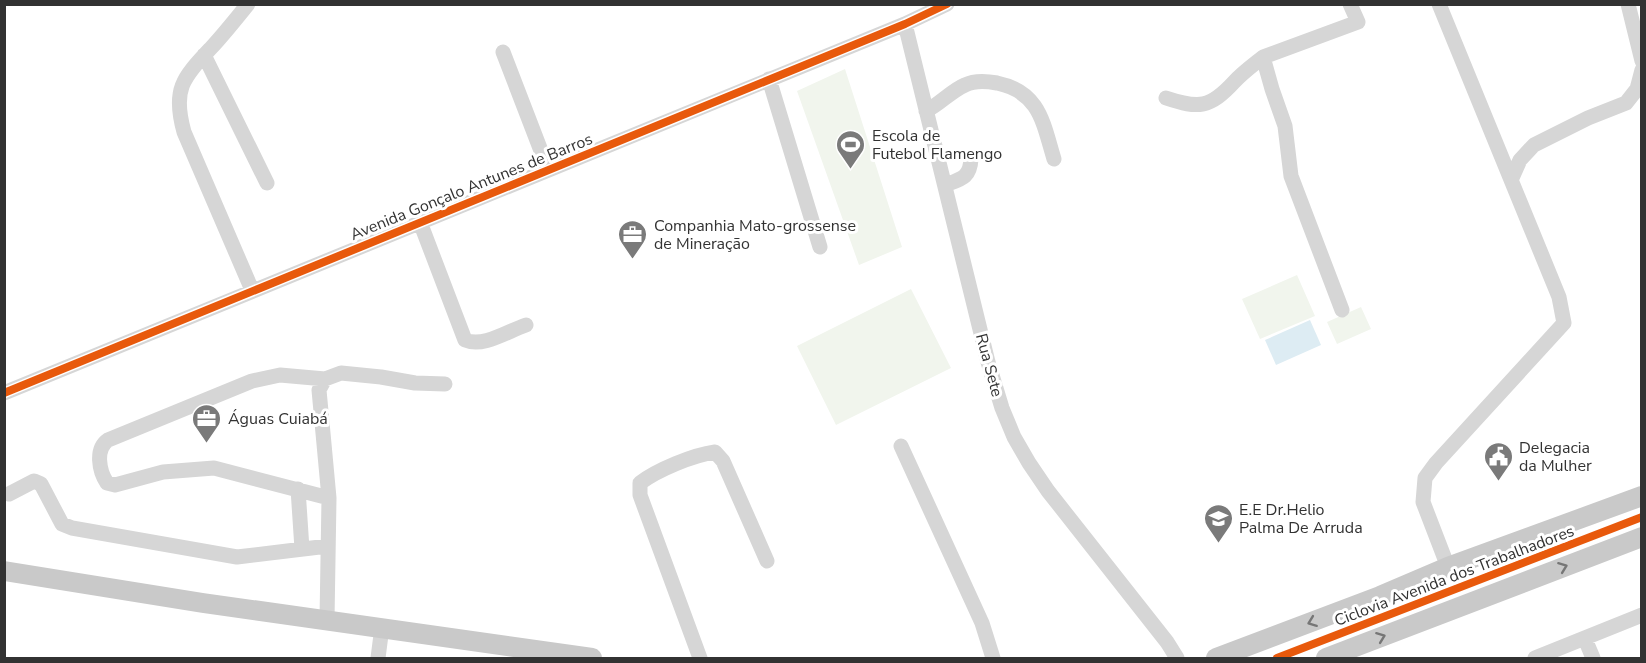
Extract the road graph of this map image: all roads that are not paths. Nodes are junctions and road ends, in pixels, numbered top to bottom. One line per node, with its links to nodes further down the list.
1 (234, 4): 8 (street)
2 (248, 4): 8 (street)
3 (947, 4): 7 (street, Avenida Gonçalo Antunes de Barros)
4 (1350, 4): 10 (street)
5 (1439, 4): 19 (street)
6 (1628, 4): 11 (street)
7 (905, 24): 13 (street, Avenida Gonçalo Antunes de Barros); 15 (street, Rua Sete)
8 (207, 52): 20 (street); 24 (street)
9 (503, 52): 18 (street)
10 (1263, 57): 14 (street); 25 (street)
11 (1641, 61)
12 (1641, 70): 19 (street)
13 (769, 79): 18 (street, Avenida Gonçalo Antunes de Barros); 23 (street)
14 (1166, 98)
15 (926, 111): 17 (street); 21 (street, Rua Sete)
16 (971, 159): 21 (street)
17 (1054, 159)
18 (548, 169): 22 (street, Avenida Gonçalo Antunes de Barros)
19 (1512, 178): 39 (street)
20 (267, 183)
21 (945, 185): 49 (street, Rua Sete)
22 (420, 222): 24 (street, Avenida Gonçalo Antunes de Barros); 26 (street)
23 (820, 247)
24 (252, 290): 29 (street, Avenida Gonçalo Antunes de Barros)
25 (1342, 310)
26 (526, 324)
27 (325, 379): 28 (street); 31 (street); 34 (street)
28 (445, 384)
29 (4, 393)
30 (901, 446): 48 (street)
31 (298, 489): 34 (street); 37 (street)
32 (9, 494): 37 (street)
33 (1641, 496): 39 (main road)
34 (329, 498): 36 (street)
35 (1641, 537): 51 (main road, one-way to 35)
36 (328, 546): 37 (street); 42 (street)
37 (302, 549)
38 (767, 561): 47 (street)
39 (1448, 567): 50 (main road, one-way to 50)
40 (4, 571): 42 (main road)
41 (1641, 615): 44 (street)
42 (327, 620): 43 (main road)
43 (382, 627): 45 (street); 46 (main road)
44 (1585, 639): 52 (street); 53 (street)
45 (378, 658)
46 (592, 658)
47 (700, 658)
48 (993, 658)
49 (1178, 658)
50 (1216, 658)
51 (1326, 658)
52 (1535, 658)
53 (1593, 658)

